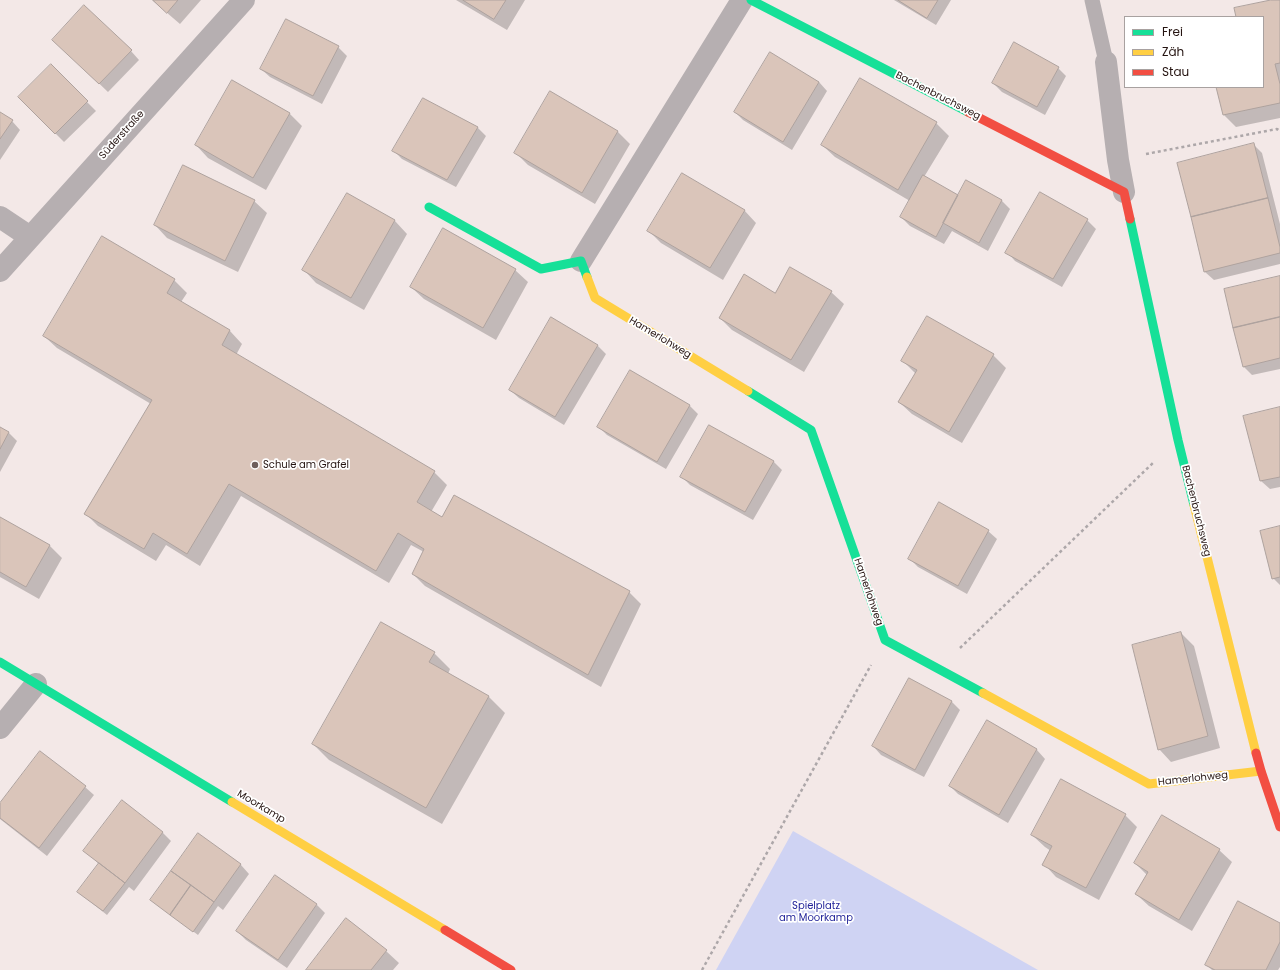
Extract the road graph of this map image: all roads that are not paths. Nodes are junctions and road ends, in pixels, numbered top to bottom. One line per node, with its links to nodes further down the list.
1 (244, 0): 9 (street, Süderstraße)
2 (742, 0): 10 (street)
3 (751, 0): 6 (street, Bachenbruchsweg)
4 (1092, 0): 5 (lane)
5 (1106, 62): 6 (street, Bachenbruchsweg)
6 (1124, 192): 15 (street, Bachenbruchsweg)
7 (429, 207): 10 (street)
8 (0, 216): 9 (street)
9 (30, 237): 11 (street, Süderstraße)
10 (581, 261): 15 (street, Hamerlohweg)
11 (0, 271)
12 (0, 662): 13 (street, Moorkamp)
13 (36, 684): 14 (street); 17 (street, Moorkamp)
14 (0, 728)
15 (1261, 771): 16 (street, Bachenbruchsweg)
16 (1280, 827)
17 (511, 970)

